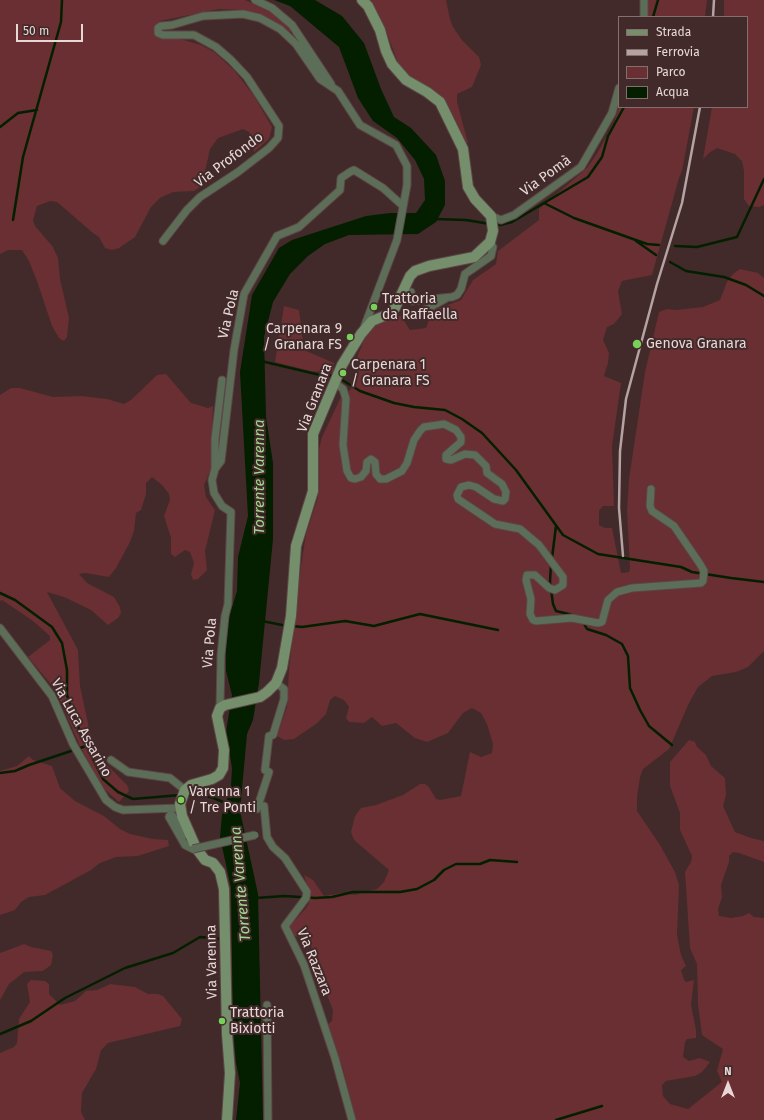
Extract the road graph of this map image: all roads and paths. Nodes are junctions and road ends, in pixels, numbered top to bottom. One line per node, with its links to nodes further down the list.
1 (255, 0): 5 (street, Via Profondo)
2 (362, 0): 9 (street)
3 (644, 0): 4 (street)
4 (644, 16)
5 (333, 88): 7 (street, Via Profondo); 10 (street, Via Profondo)
6 (618, 92): 9 (street, Via Pomà)
7 (381, 136): 8 (street, Via Granara)
8 (403, 206): 15 (street, Via Granara); 18 (street, Via Pola)
9 (492, 223): 11 (street)
10 (162, 241)
11 (490, 242): 13 (street); 15 (street)
12 (411, 292): 13 (street)
13 (447, 298): 14 (street)
14 (425, 310)
15 (361, 334): 17 (street, Via Granara)
16 (222, 380): 18 (street, Via Pola)
17 (335, 383): 19 (street); 21 (street, Via Granara)
18 (215, 469): 22 (street, Via Pola)
19 (651, 490)
20 (0, 628): 25 (street, Via Luca Assarino)
21 (276, 683): 22 (street, Via Granara); 26 (street, Via Razzara)
22 (223, 706): 24 (street)
23 (111, 760): 24 (street)
24 (185, 790): 25 (street)
25 (180, 806): 27 (street, Via Varenna)
26 (268, 832): 27 (street, bridge); 31 (street, Via Razzara)
27 (190, 835): 29 (street, Via Varenna)
28 (267, 1005): 30 (street)
29 (227, 1120)
30 (268, 1120)
31 (352, 1120)

